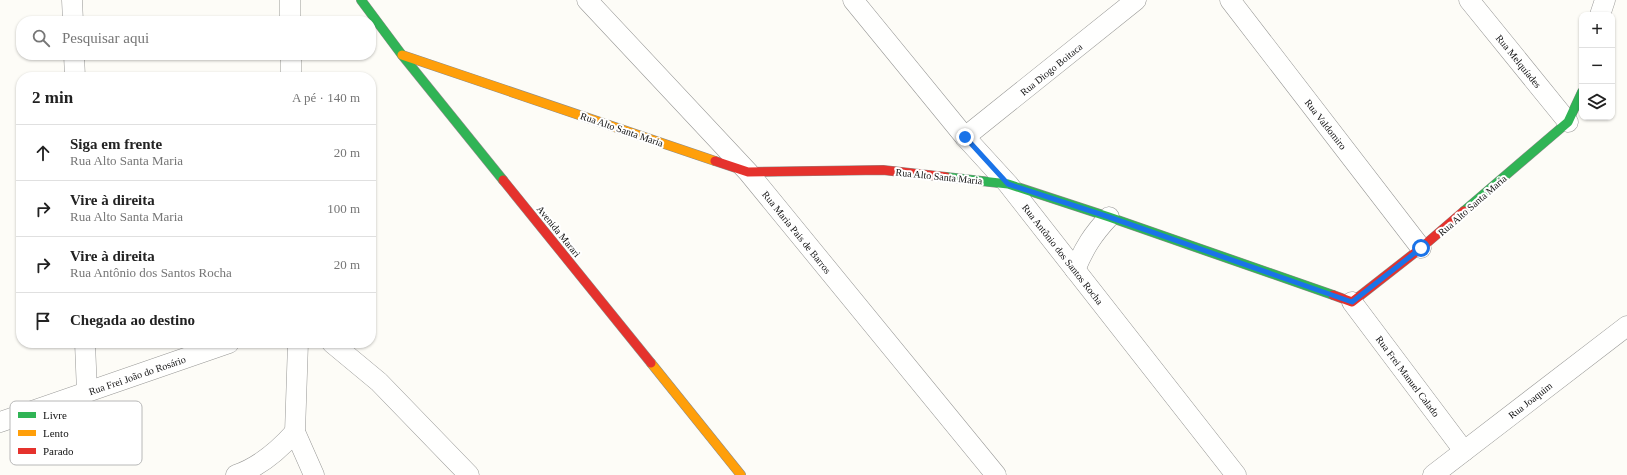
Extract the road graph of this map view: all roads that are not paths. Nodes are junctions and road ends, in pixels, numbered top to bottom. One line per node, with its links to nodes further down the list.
1 (72, 0): 11 (street)
2 (290, 0): 12 (street)
3 (361, 0): 13 (street, Avenida Marari)
4 (587, 0): 23 (street, Rua Maria Pais de Barros)
5 (853, 0): 22 (street, Rua Antônio dos Santos Rocha)
6 (1136, 0): 22 (street, Rua Diogo Boitaca)
7 (1230, 0): 26 (street, Rua Valdomiro)
8 (1469, 0): 21 (street, Rua Melquíades)
9 (1605, 0): 10 (street)
10 (1601, 12)
11 (73, 16)
12 (290, 16)
13 (373, 16)
14 (376, 20): 15 (street, Avenida Marari)
15 (402, 55): 23 (street, Rua Alto Santa Maria); 43 (street, Avenida Marari)
16 (74, 60): 18 (street)
17 (291, 60): 19 (street)
18 (75, 72)
19 (291, 72)
20 (1579, 98): 21 (street, Rua Alto Santa Maria)
21 (1568, 122): 26 (street, Rua Alto Santa Maria)
22 (965, 137): 24 (street, Rua Antônio dos Santos Rocha)
23 (748, 172): 24 (street, Rua Alto Santa Maria); 44 (street, Rua Maria Pais de Barros)
24 (1008, 184): 25 (street, Rua Alto Santa Maria); 27 (street, Rua Antônio dos Santos Rocha)
25 (1109, 217): 27 (street); 28 (street, Rua Alto Santa Maria)
26 (1421, 248): 28 (street, Rua Alto Santa Maria)
27 (1076, 270): 45 (street, Rua Antônio dos Santos Rocha)
28 (1352, 302): 39 (street, Rua Frei Manuel Calado)
29 (1627, 326): 39 (street, Rua Joaquim)
30 (85, 348): 34 (street)
31 (215, 348): 34 (street, Rua Frei João do Rosário)
32 (298, 348): 38 (street)
33 (338, 348): 42 (street)
34 (87, 392): 35 (street, Rua Frei João do Rosário)
35 (61, 401)
36 (10, 419): 37 (street, Rua Frei João do Rosário)
37 (0, 422)
38 (295, 432): 40 (street); 41 (street)
39 (1464, 451): 46 (street, Rua Joaquim)
40 (243, 474)
41 (314, 475)
42 (469, 475)
43 (741, 475)
44 (996, 475)
45 (1236, 475)
46 (1433, 475)

